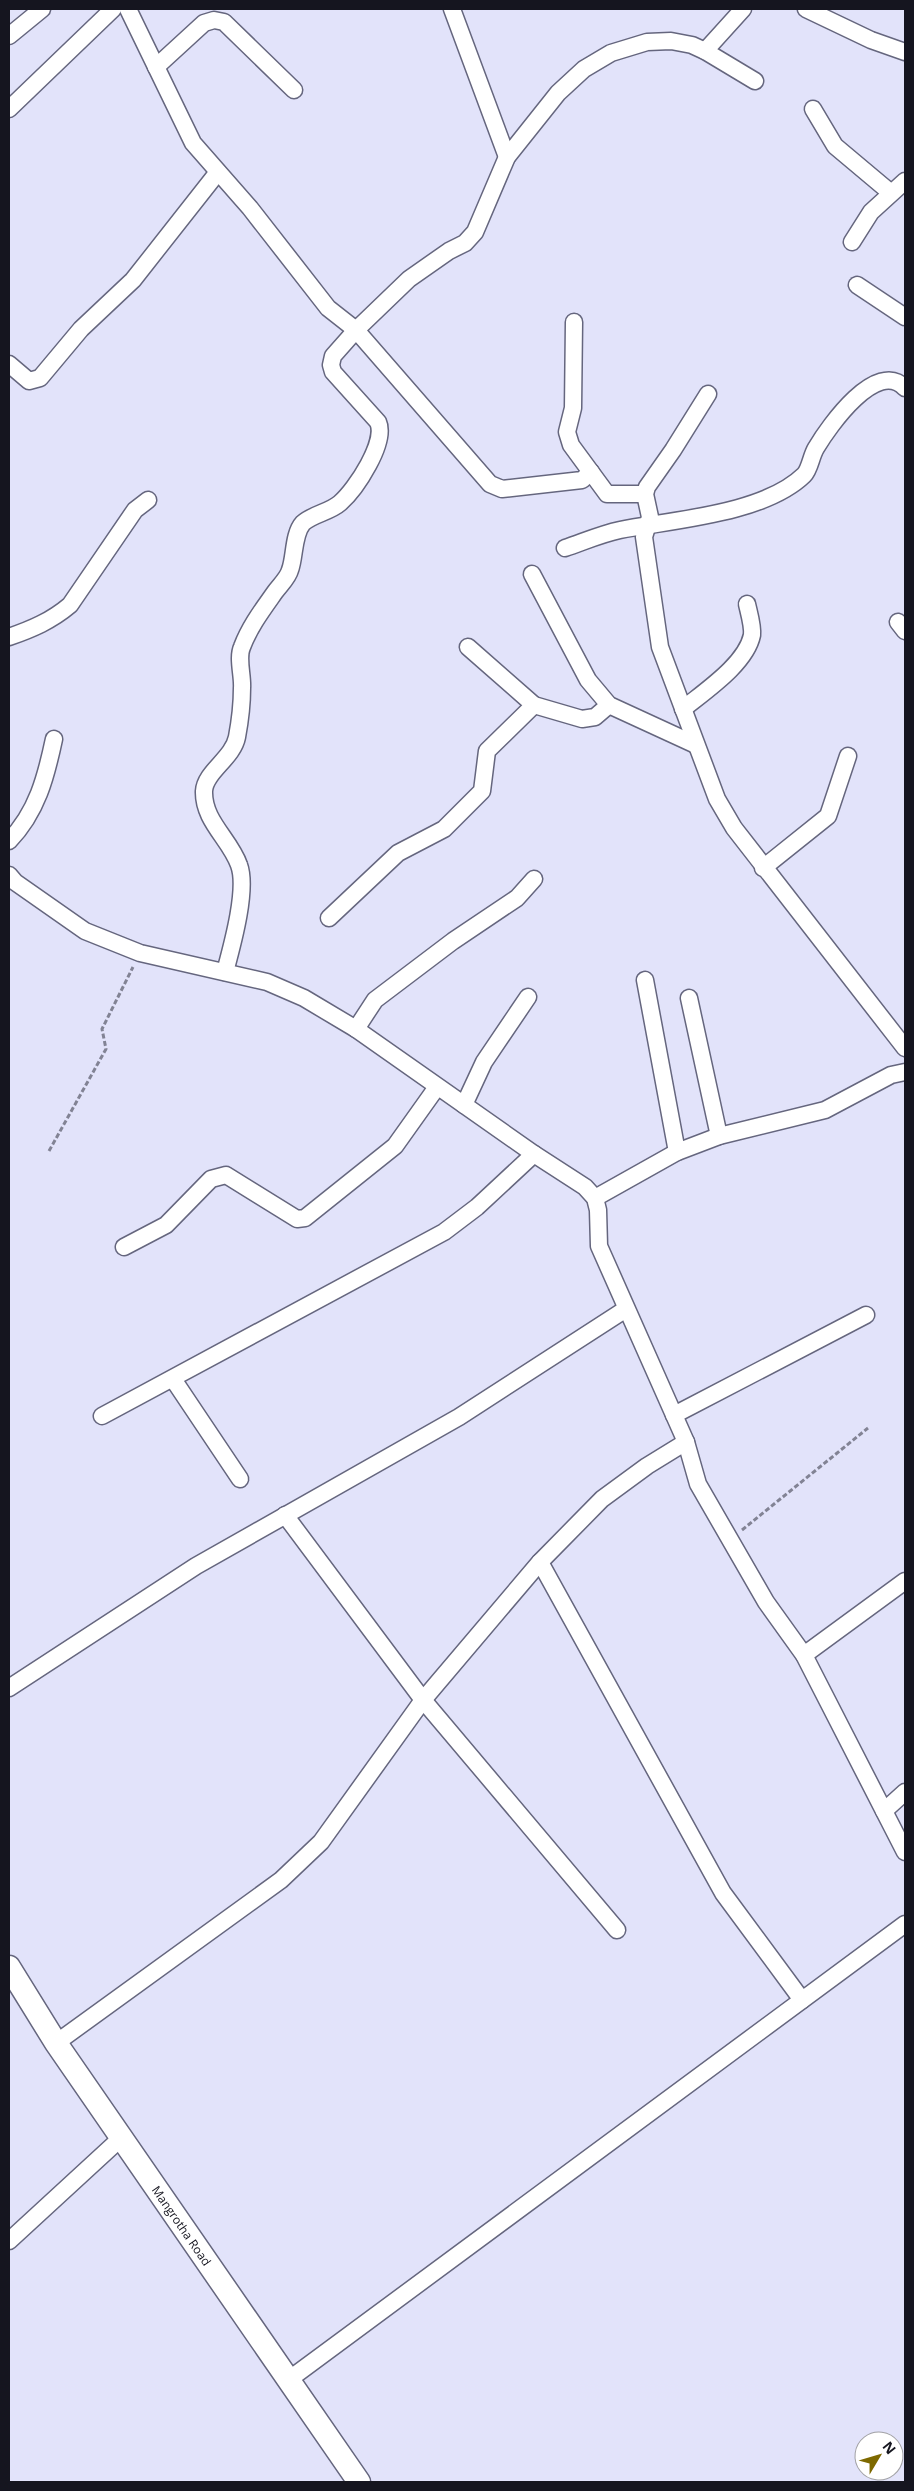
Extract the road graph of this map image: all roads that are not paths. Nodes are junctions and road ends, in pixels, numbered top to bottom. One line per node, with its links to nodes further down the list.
1 (42, 9): 7 (street)
2 (113, 9): 13 (street)
3 (128, 9): 10 (street)
4 (452, 9): 15 (street)
5 (743, 9): 8 (street)
6 (806, 9): 9 (street)
7 (9, 36)
8 (705, 50): 11 (street); 15 (street)
9 (905, 52)
10 (156, 67): 12 (street); 16 (street)
11 (755, 82)
12 (294, 90)
13 (9, 109)
14 (813, 109): 18 (street)
15 (507, 157): 23 (street)
16 (218, 172): 23 (street); 24 (street)
17 (905, 181): 18 (street)
18 (891, 193): 19 (street)
19 (852, 242)
20 (857, 285): 21 (street)
21 (905, 317)
22 (574, 322): 27 (street)
23 (356, 330): 27 (street); 47 (street)
24 (9, 364)
25 (905, 388): 30 (street)
26 (708, 394): 28 (street)
27 (591, 472): 28 (street)
28 (645, 494): 30 (street)
29 (148, 500): 34 (street)
30 (648, 526): 31 (street); 38 (street)
31 (565, 548)
32 (532, 574): 37 (street)
33 (747, 604): 38 (street)
34 (9, 637)
35 (468, 647): 36 (street)
36 (534, 705): 37 (street); 46 (street)
37 (608, 705): 40 (street)
38 (683, 709): 40 (street)
39 (54, 739): 42 (street)
40 (696, 745): 43 (street)
41 (848, 756): 43 (street)
42 (9, 840)
43 (763, 868): 52 (street)
44 (534, 879): 51 (street)
45 (11, 882): 47 (street)
46 (329, 918)
47 (224, 972): 51 (street)
48 (644, 980): 57 (street)
49 (528, 997): 55 (street)
50 (689, 998): 56 (street)
51 (356, 1029): 54 (street)
52 (905, 1047)
53 (905, 1072): 56 (street)
54 (437, 1087): 55 (street); 60 (street)
55 (464, 1106): 58 (street)
56 (719, 1136): 57 (street)
57 (677, 1152): 59 (street)
58 (534, 1154): 59 (street); 63 (street)
59 (595, 1198): 61 (street)
60 (124, 1247)
61 (626, 1309): 64 (street); 68 (street)
62 (866, 1315): 64 (street)
63 (172, 1379): 65 (street); 67 (street)
64 (674, 1415): 66 (street)
65 (102, 1416)
66 (686, 1442): 69 (street); 71 (street)
67 (240, 1479)
68 (285, 1515): 72 (street); 73 (street)
69 (540, 1562): 73 (street); 80 (street)
70 (905, 1581): 71 (street)
71 (804, 1656): 75 (street)
72 (9, 1688)
73 (423, 1700): 78 (street); 81 (street)
74 (905, 1792): 75 (street)
75 (884, 1811): 76 (street)
76 (905, 1852)
77 (905, 1924): 80 (street)
78 (617, 1930)
79 (9, 1967): 81 (main road, Mangrotha Road)
80 (802, 2000): 84 (street)
81 (56, 2043): 82 (main road, Mangrotha Road)
82 (121, 2138): 83 (street); 84 (main road, Mangrotha Road)
83 (9, 2241)
84 (287, 2381): 85 (main road, Mangrotha Road)
85 (359, 2482)

